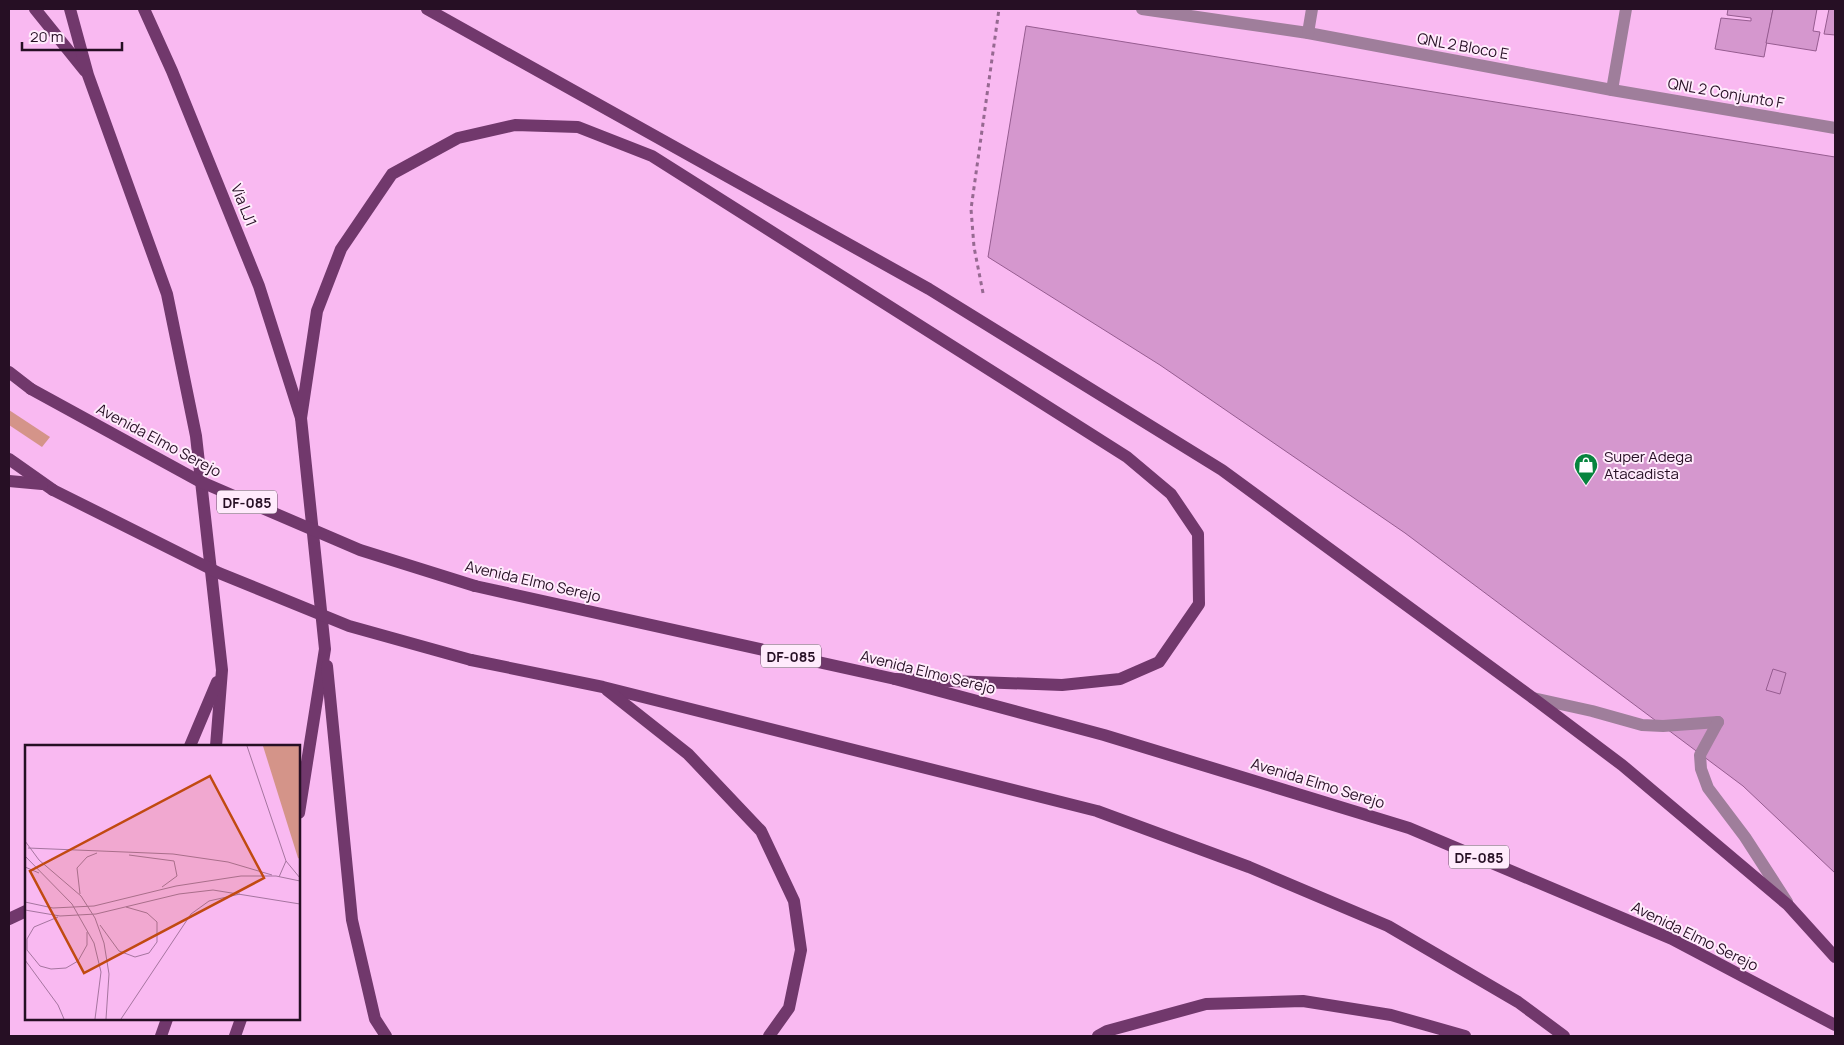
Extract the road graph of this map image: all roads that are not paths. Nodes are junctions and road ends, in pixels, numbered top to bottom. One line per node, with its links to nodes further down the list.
1 (35, 9): 9 (main road)
2 (70, 9): 9 (main road)
3 (144, 9): 13 (main road, Via LJ1)
4 (427, 9): 21 (main road)
5 (1142, 9): 8 (street, QNL 2 Bloco E)
6 (1312, 9): 8 (street)
7 (1626, 9): 10 (street)
8 (1308, 34): 10 (street, QNL 2 Bloco E)
9 (88, 75): 18 (main road)
10 (1612, 90): 11 (street, QNL 2 Conjunto F)
11 (1835, 128)
12 (9, 372): 19 (main road, Avenida Elmo Serejo / DF-085, bridge)
13 (301, 418): 17 (main road); 19 (main road)
14 (9, 459): 16 (main road)
15 (9, 481): 16 (main road)
16 (49, 488): 20 (main road, bridge)
17 (325, 649): 24 (main road); 34 (main road)
18 (222, 670): 22 (main road); 23 (main road)
19 (895, 679): 31 (main road, Avenida Elmo Serejo / DF-085)
20 (603, 687): 35 (main road); 38 (main road)
21 (1534, 698): 25 (main road); 25 (street)
22 (190, 745)
23 (216, 745)
24 (300, 806)
25 (1788, 905): 28 (main road)
26 (25, 911): 27 (main road)
27 (9, 919)
28 (1835, 957)
29 (167, 1020): 32 (main road)
30 (241, 1020): 33 (main road)
31 (1835, 1025)
32 (161, 1036)
33 (235, 1036)
34 (386, 1036)
35 (769, 1036)
36 (1098, 1036): 37 (main road)
37 (1465, 1036)
38 (1564, 1036)

